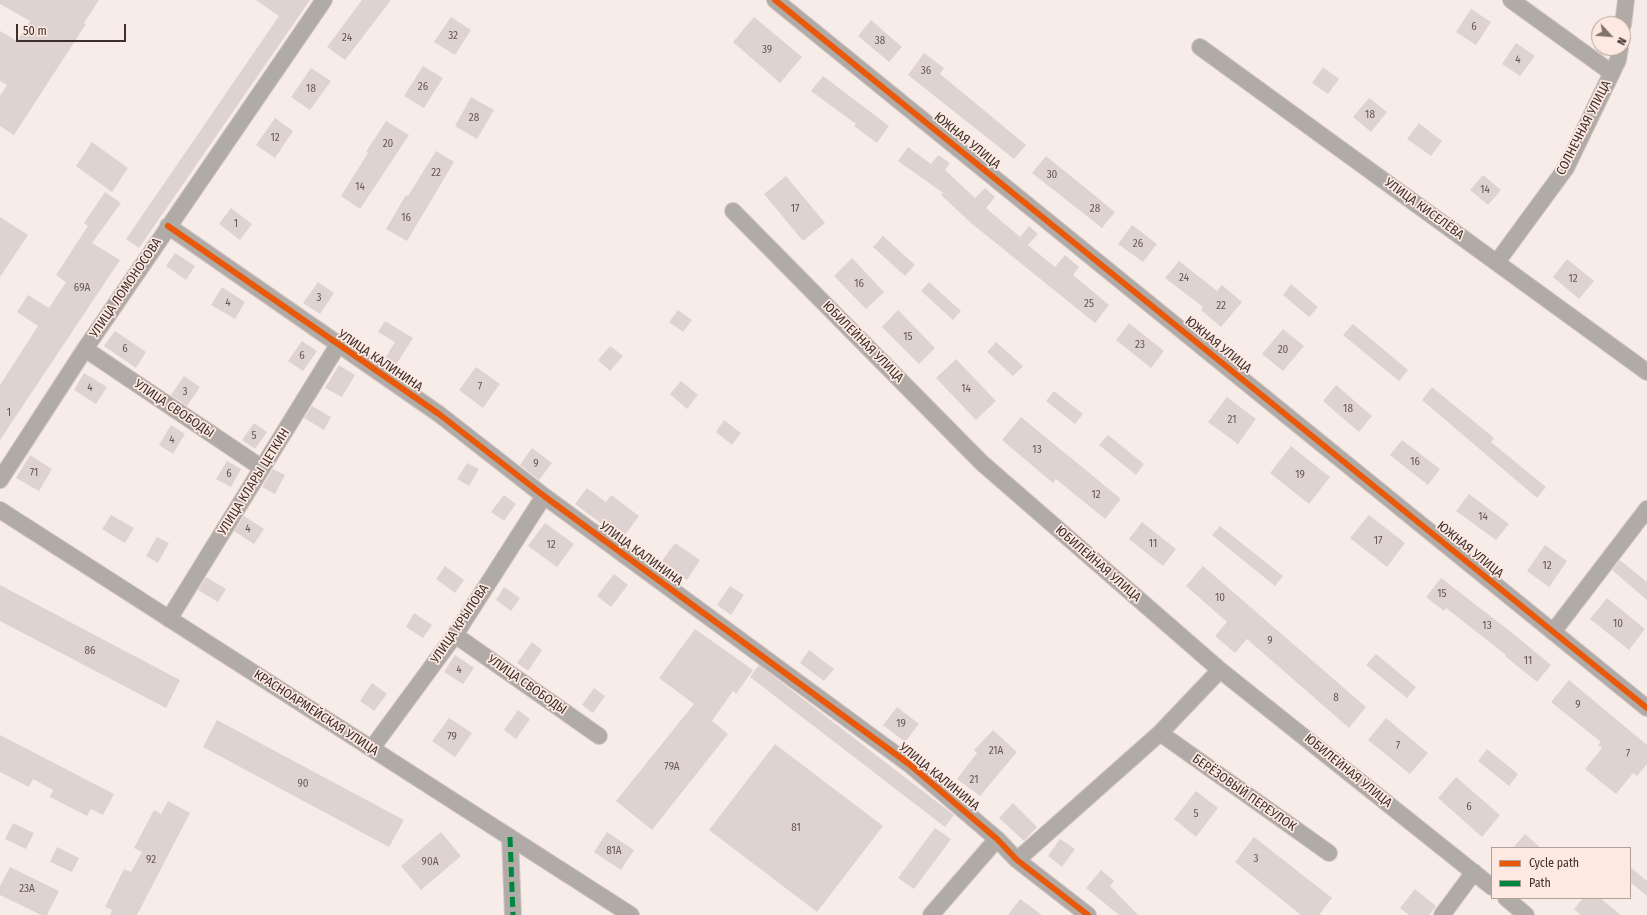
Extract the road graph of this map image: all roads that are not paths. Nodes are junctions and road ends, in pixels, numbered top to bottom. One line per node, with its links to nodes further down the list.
1 (324, 0): 10 (street, УЛИЦА ЛОМОНОСОВА)
2 (775, 0): 21 (street, ЮЖНАЯ УЛИЦА)
3 (1511, 0): 8 (street)
4 (1626, 0): 5 (street)
5 (1624, 16)
6 (1200, 47): 11 (street, УЛИЦА КИСЕЛЁВА)
7 (1619, 56): 8 (street, СОЛНЕЧНАЯ УЛИЦА)
8 (1612, 73): 11 (street, СОЛНЕЧНАЯ УЛИЦА)
9 (733, 211): 23 (street, ЮБИЛЕЙНАЯ УЛИЦА)
10 (168, 226): 12 (street, УЛИЦА КАЛИНИНА); 13 (street, УЛИЦА ЛОМОНОСОВА)
11 (1497, 262): 14 (street, УЛИЦА КИСЕЛЁВА)
12 (338, 345): 15 (street, УЛИЦА КЛАРЫ ЦЕТКИН); 17 (street, УЛИЦА КАЛИНИНА)
13 (85, 349): 15 (street, УЛИЦА СВОБОДЫ); 16 (street, УЛИЦА ЛОМОНОСОВА)
14 (1647, 372)
15 (262, 468): 20 (street, УЛИЦА КЛАРЫ ЦЕТКИН)
16 (0, 480)
17 (544, 496): 22 (street, УЛИЦА КРЫЛОВА); 29 (street, УЛИЦА КАЛИНИНА)
18 (1647, 509): 21 (street)
19 (0, 510): 20 (street, КРАСНОАРМЕЙСКАЯ УЛИЦА)
20 (169, 619): 27 (street, КРАСНОАРМЕЙСКАЯ УЛИЦА)
21 (1553, 632): 24 (street, ЮЖНАЯ УЛИЦА)
22 (455, 635): 26 (street, УЛИЦА СВОБОДЫ); 27 (street, УЛИЦА КРЫЛОВА)
23 (1220, 670): 25 (street); 32 (street, ЮБИЛЕЙНАЯ УЛИЦА)
24 (1647, 708)
25 (1160, 733): 30 (street, БЕРЁЗОВЫЙ ПЕРЕУЛОК); 31 (street)
26 (599, 736)
27 (372, 748): 28 (street, КРАСНОАРМЕЙСКАЯ УЛИЦА)
28 (510, 837): 35 (street); 36 (street, КРАСНОАРМЕЙСКАЯ УЛИЦА)
29 (997, 839): 31 (street, УЛИЦА КАЛИНИНА); 37 (street)
30 (1329, 853)
31 (1017, 860): 38 (street, УЛИЦА КАЛИНИНА)
32 (1474, 872): 33 (street, ЮБИЛЕЙНАЯ УЛИЦА); 39 (street)
33 (1491, 886)
34 (1507, 899): 40 (street)
35 (514, 915)
36 (631, 915)
37 (931, 915)
38 (1088, 915)
39 (1442, 915)
40 (1526, 915)

